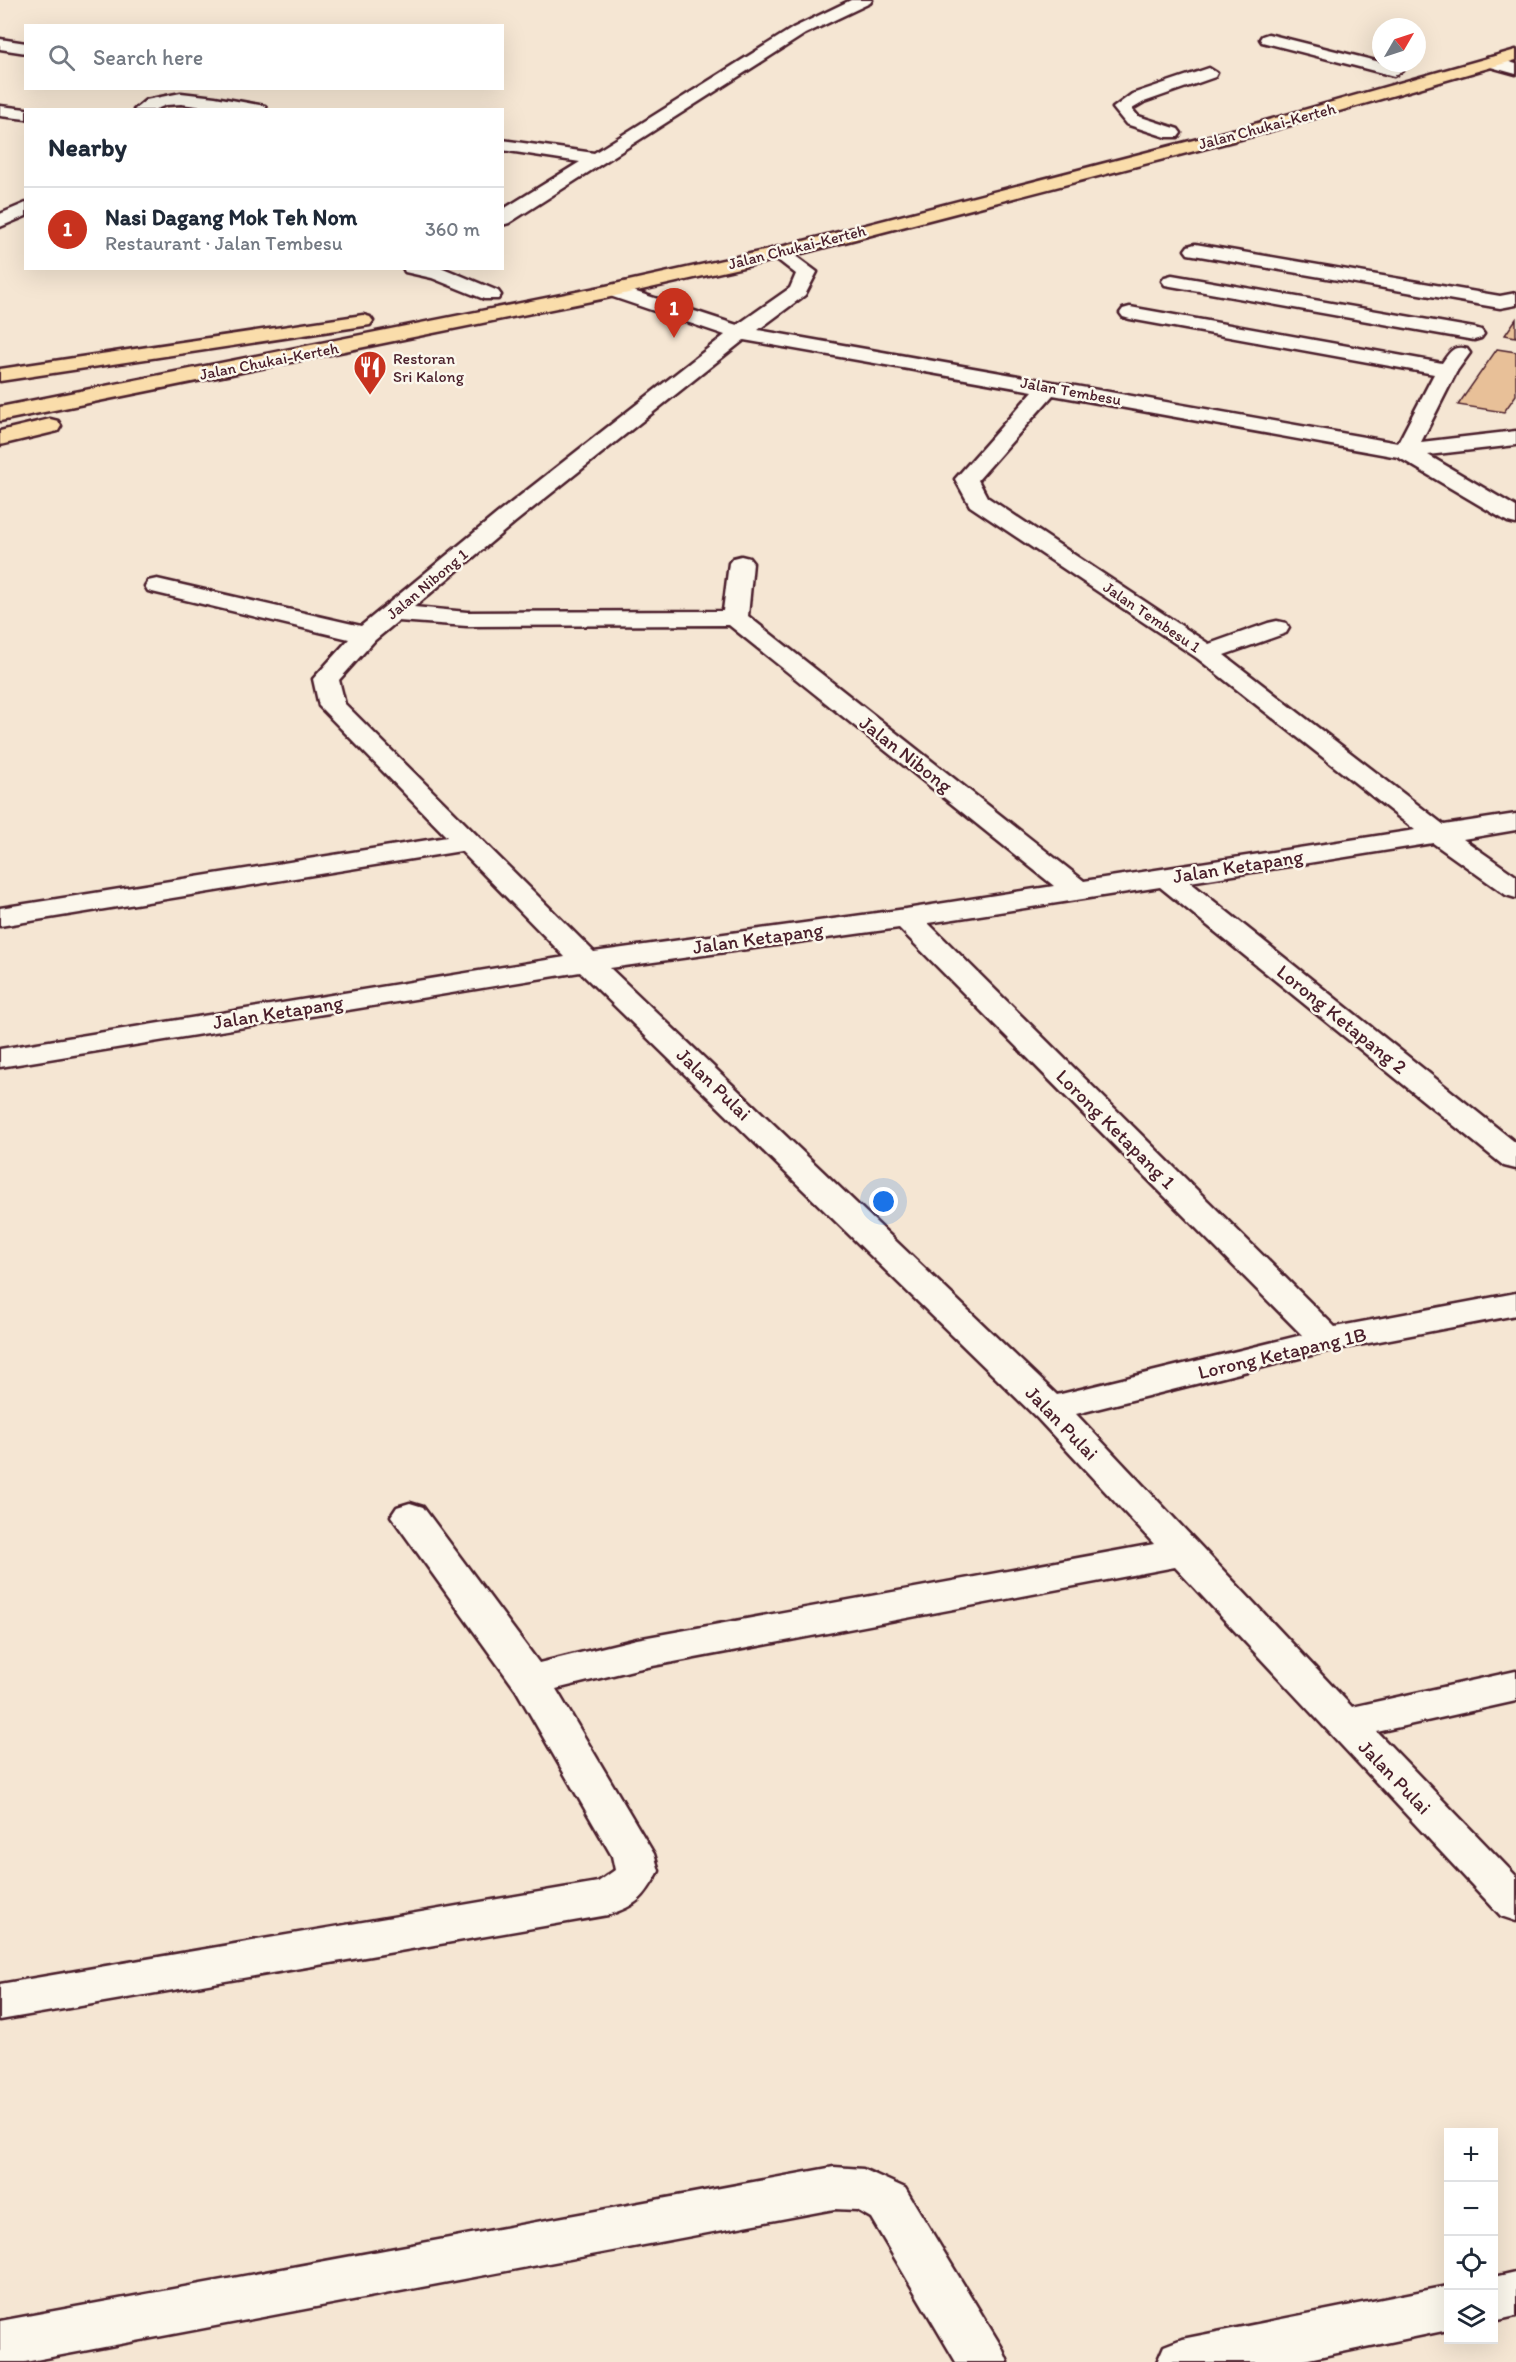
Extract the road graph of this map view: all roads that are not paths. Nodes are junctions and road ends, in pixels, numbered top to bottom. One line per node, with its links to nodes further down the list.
1 (864, 0): 22 (street)
2 (1516, 38): 7 (highway, Jalan Chukai-Kerteh)
3 (1268, 39): 9 (street)
4 (0, 44): 5 (street)
5 (24, 48)
6 (1516, 55): 8 (highway, Jalan Chukai-Kerteh)
7 (1426, 62)
8 (1492, 62): 10 (street); 28 (highway, Jalan Chukai-Kerteh)
9 (1372, 65)
10 (1516, 69)
11 (1390, 72): 14 (highway, Jalan Chukai-Kerteh)
12 (1209, 73): 20 (street)
13 (175, 93): 15 (street); 16 (street)
14 (1283, 102)
15 (145, 108)
16 (246, 108)
17 (0, 111): 18 (street)
18 (24, 114)
19 (1227, 118): 20 (highway, Jalan Chukai-Kerteh)
20 (1172, 133): 23 (highway, Jalan Chukai-Kerteh)
21 (504, 145): 22 (street)
22 (597, 159): 25 (street)
23 (947, 191)
24 (24, 210): 26 (street)
25 (504, 218)
26 (0, 221)
27 (1195, 250): 35 (street)
28 (779, 253): 33 (highway, Jalan Chukai-Kerteh); 40 (street, Jalan Nibong 1)
29 (424, 270): 34 (street)
30 (1516, 278): 35 (street)
31 (1172, 281): 41 (street)
32 (513, 291): 34 (highway)
33 (610, 292): 40 (street, Jalan Tembesu); 47 (highway, Jalan Chukai-Kerteh)
34 (491, 296): 36 (highway)
35 (1508, 301): 41 (street)
36 (459, 302)
37 (416, 311): 39 (highway, Jalan Chukai-Kerteh)
38 (1130, 313): 42 (street)
39 (395, 316): 43 (highway); 45 (highway, Jalan Chukai-Kerteh)
40 (740, 333): 44 (street, Jalan Tembesu); 54 (street, Jalan Nibong 1)
41 (1474, 334): 42 (street)
42 (1447, 370): 50 (street)
43 (0, 375)
44 (1050, 387): 50 (street, Jalan Tembesu); 58 (street, Jalan Tembesu 1)
45 (0, 393)
46 (0, 414): 47 (highway)
47 (73, 414): 48 (highway)
48 (0, 438)
49 (1516, 438): 50 (street)
50 (1405, 451): 51 (street, Jalan Tembesu)
51 (1516, 517)
52 (741, 564): 55 (street)
53 (157, 586): 57 (street)
54 (393, 613): 55 (street); 57 (street, Jalan Nibong 1)
55 (735, 618): 63 (street, Jalan Nibong)
56 (1277, 628): 58 (street)
57 (366, 635): 61 (street, Jalan Nibong 1)
58 (1206, 653): 60 (street, Jalan Tembesu 1)
59 (1516, 822): 60 (street, Jalan Ketapang)
60 (1438, 834): 62 (street, Jalan Ketapang); 64 (street, Jalan Tembesu 1)
61 (467, 842): 65 (street); 67 (street, Jalan Nibong 1)
62 (1167, 878): 63 (street, Jalan Ketapang); 69 (street, Lorong Ketapang 2)
63 (1077, 890): 66 (street, Jalan Ketapang)
64 (1516, 890)
65 (0, 917)
66 (906, 918): 67 (street, Jalan Ketapang); 71 (street, Lorong Ketapang 1)
67 (587, 962): 68 (street, Jalan Ketapang); 72 (street, Jalan Pulai)
68 (0, 1058)
69 (1516, 1159)
70 (1516, 1304): 71 (street, Lorong Ketapang 1B)
71 (1326, 1340): 72 (street, Lorong Ketapang 1B)
72 (1050, 1409): 74 (street, Jalan Pulai)
73 (410, 1516): 75 (street)
74 (1185, 1552): 75 (street); 77 (street, Jalan Pulai)
75 (530, 1680): 79 (street)
76 (1516, 1686): 77 (street)
77 (1344, 1724): 78 (street, Jalan Pulai)
78 (1516, 1904)
79 (0, 2002)
80 (1516, 2294): 81 (street)
81 (1498, 2298)
82 (1444, 2309): 85 (street)
83 (0, 2344): 84 (street)
84 (983, 2362)
85 (1182, 2362)

